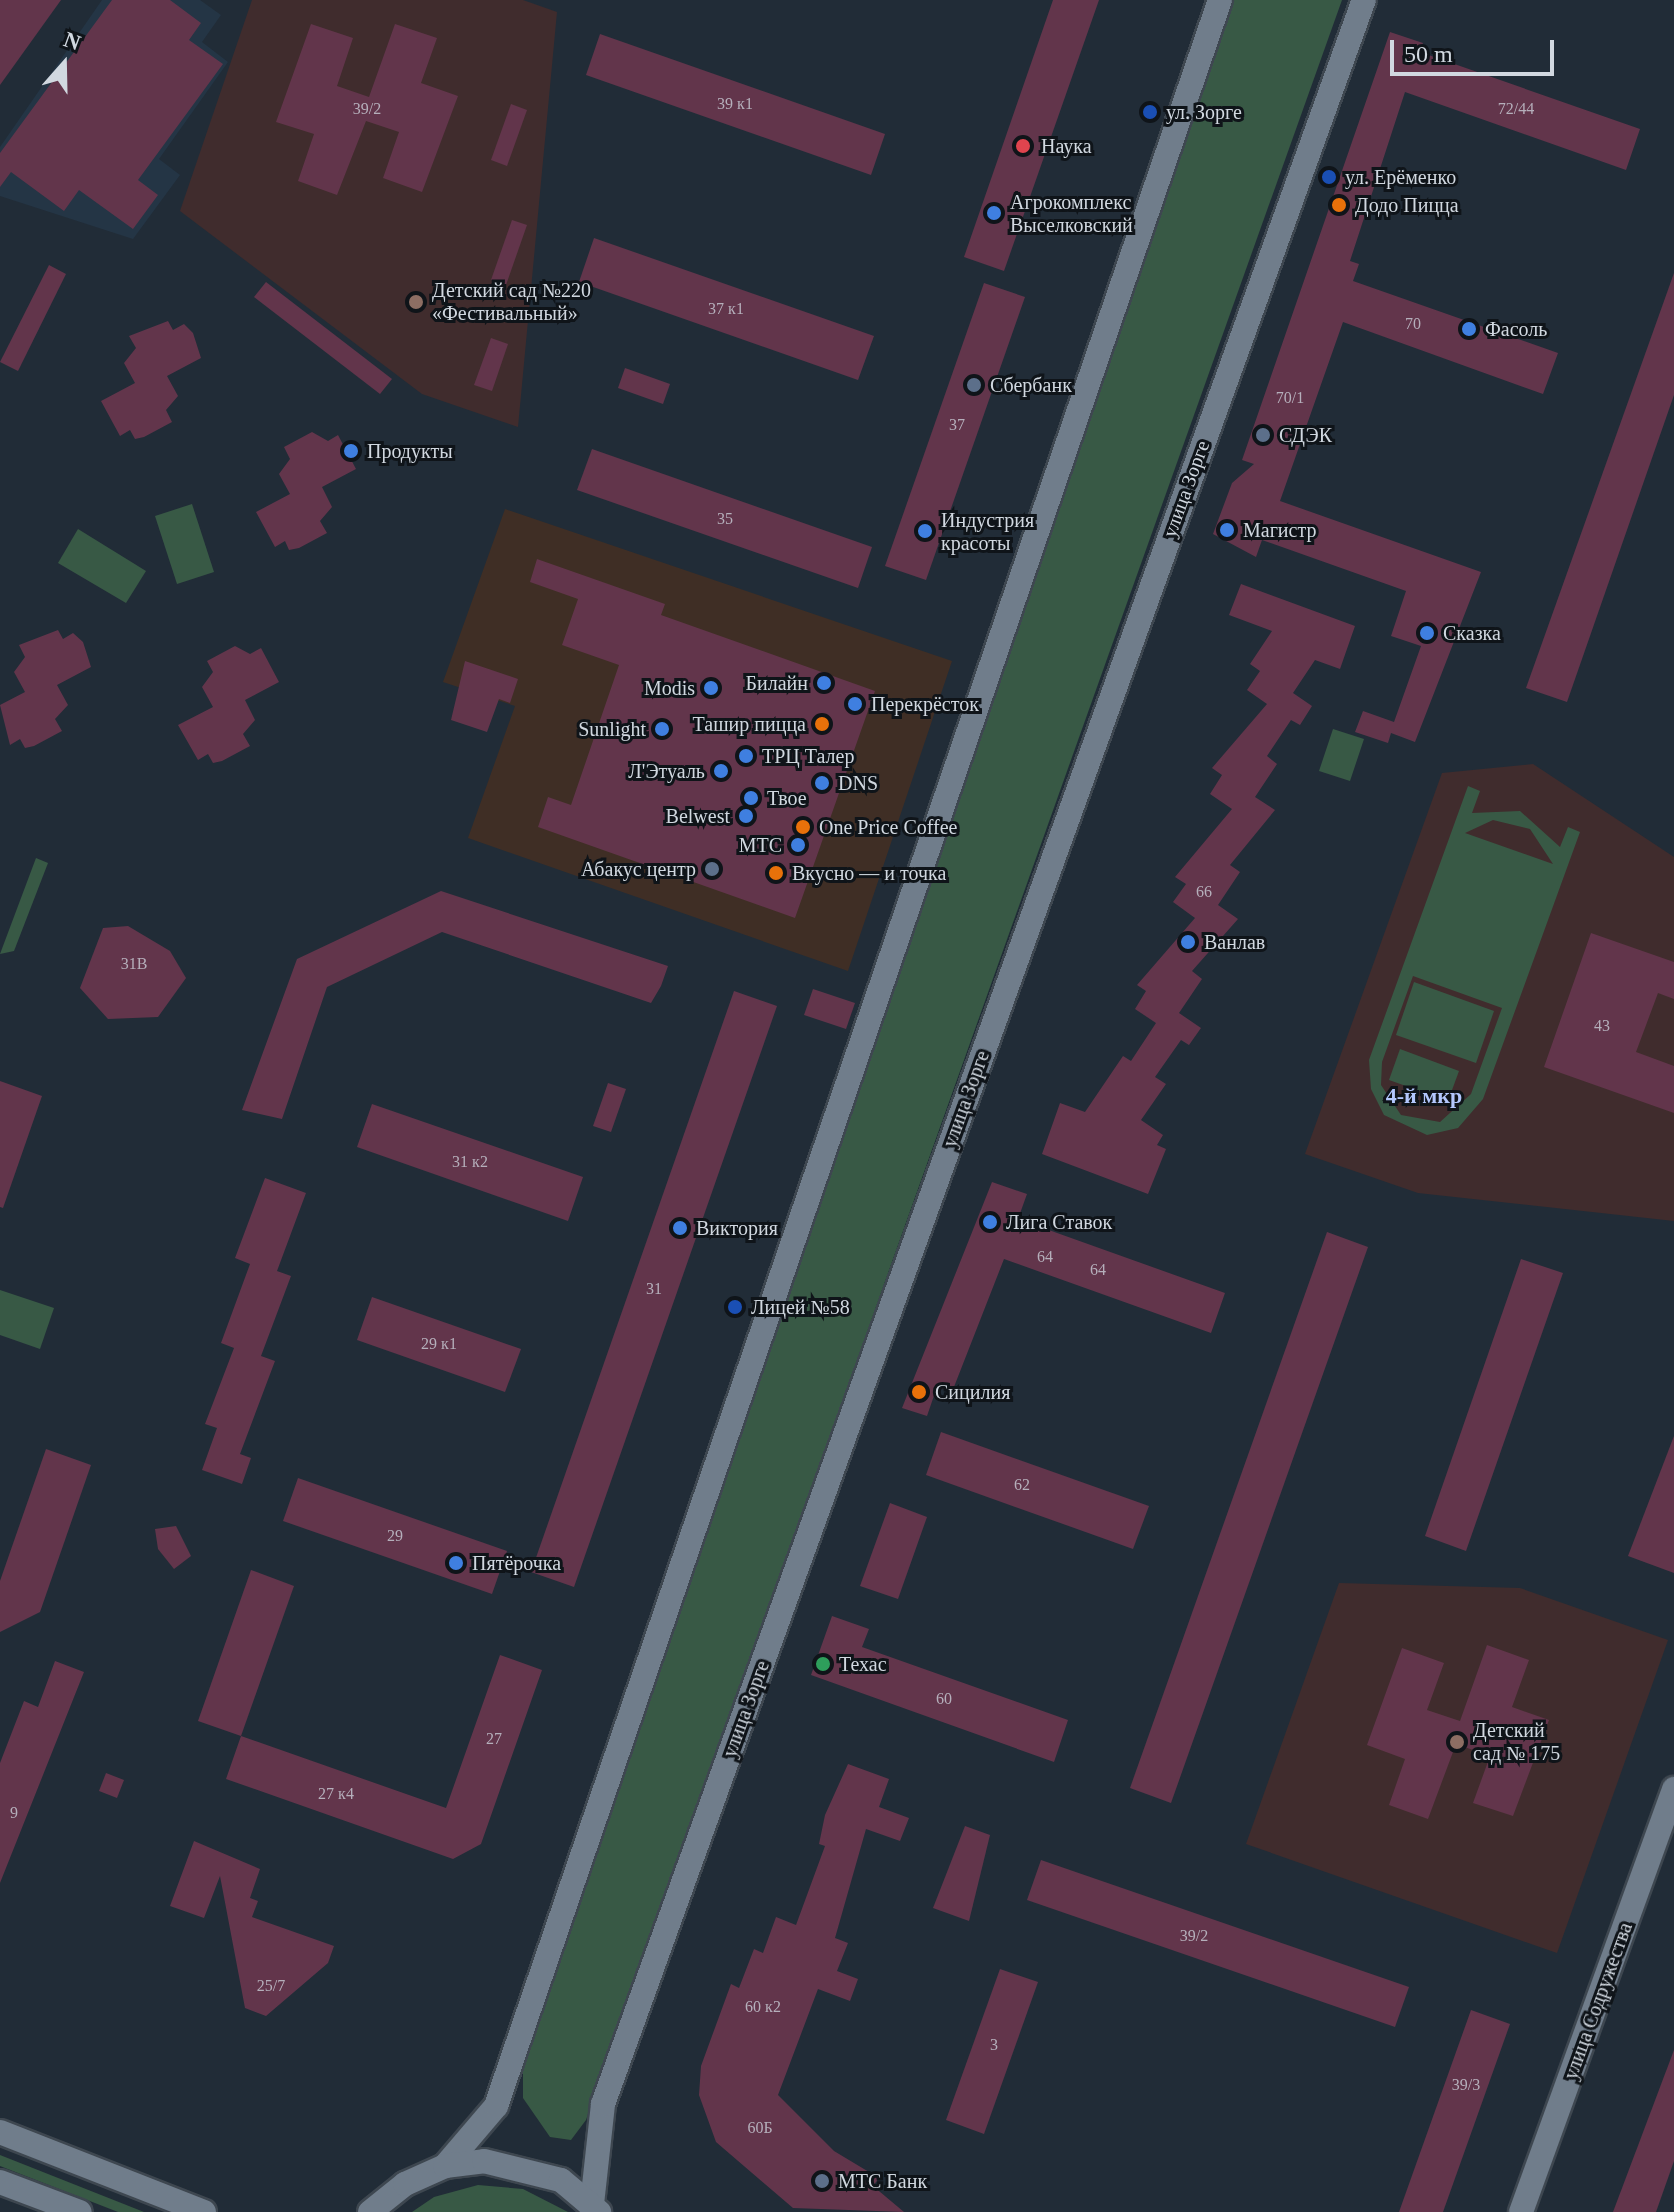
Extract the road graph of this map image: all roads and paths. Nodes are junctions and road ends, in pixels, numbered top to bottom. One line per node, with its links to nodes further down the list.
1 (1220, 0): 5 (main road)
2 (1364, 0): 7 (main road, улица Зорге)
3 (1674, 1789): 11 (main road, улица Содружества)
4 (0, 2132): 9 (main road)
5 (445, 2166): 7 (main road); 10 (main road)
6 (0, 2182): 8 (main road)
7 (596, 2208)
8 (80, 2212)
9 (204, 2212)
10 (370, 2212)
11 (1521, 2212)

